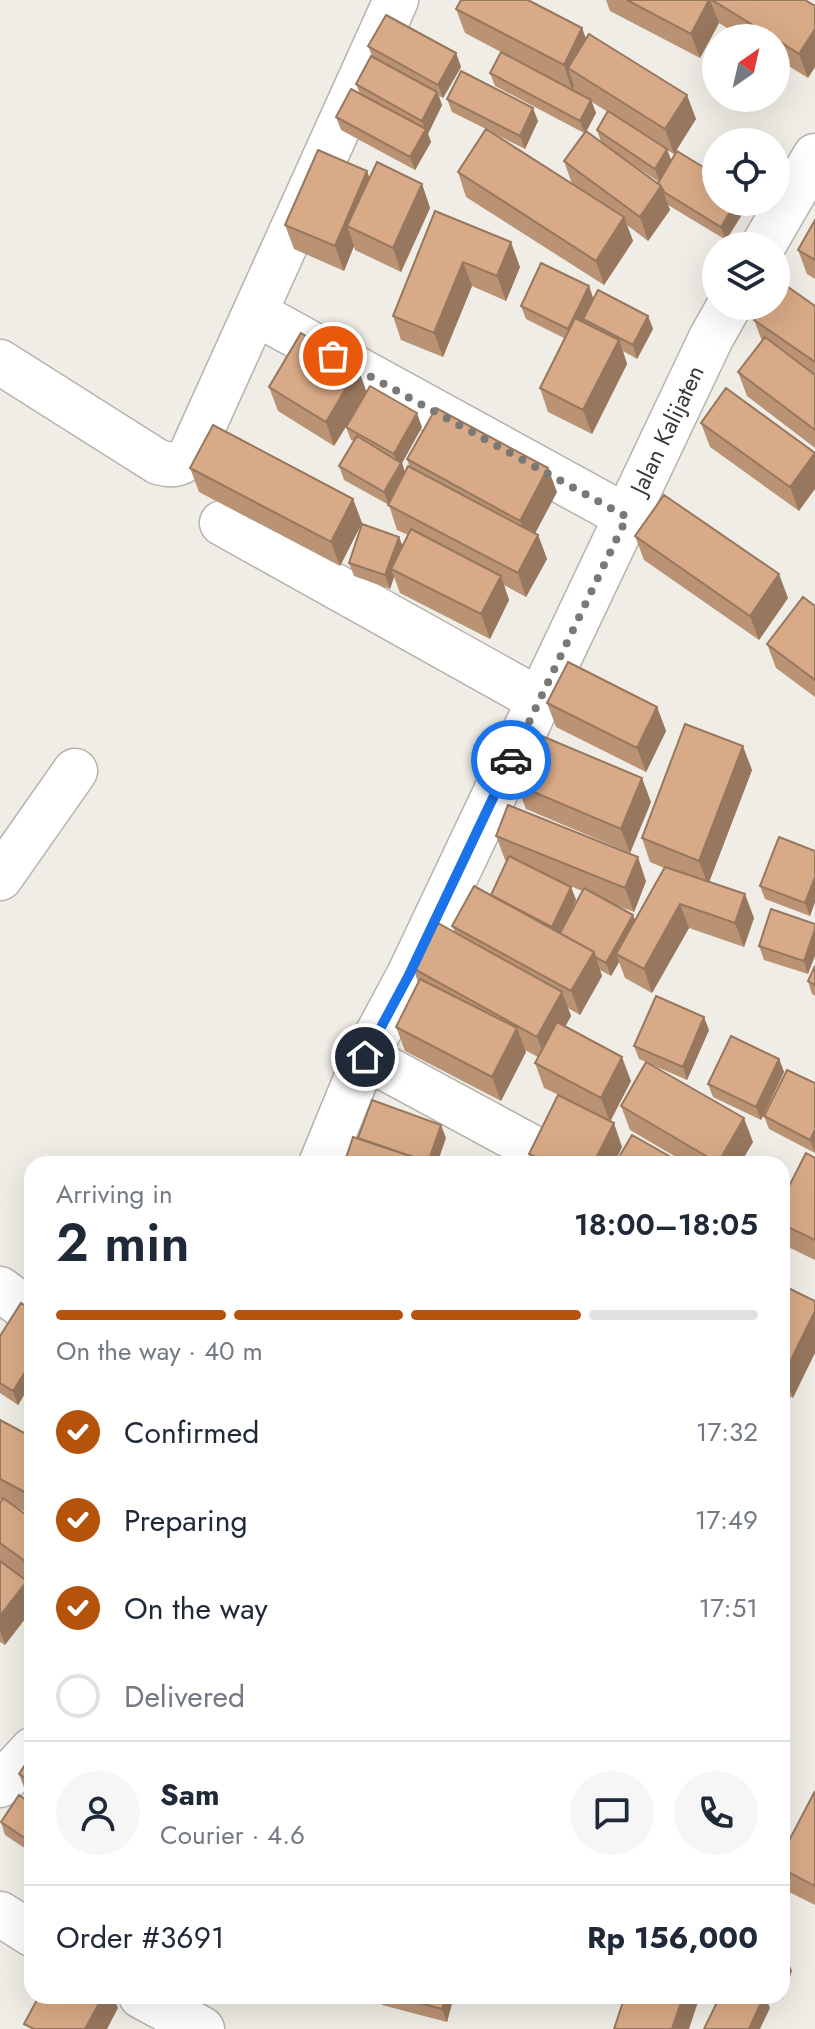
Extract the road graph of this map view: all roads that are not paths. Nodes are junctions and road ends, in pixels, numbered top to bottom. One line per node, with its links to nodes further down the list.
1 (396, 0): 4 (street)
2 (815, 156): 3 (street)
3 (771, 232)
4 (255, 313): 6 (street); 7 (street)
5 (721, 320): 7 (street, Jalan Kalijaten)
6 (0, 362)
7 (627, 517): 9 (street, Jalan Kalijaten)
8 (222, 523): 9 (street)
9 (539, 700): 12 (street, Jalan Kalijaten)
10 (75, 771): 11 (street)
11 (2, 869)
12 (429, 934): 13 (street); 14 (street, Jalan Kalijaten)
13 (468, 956)
14 (365, 1057): 15 (street); 16 (street, Jalan Kalijaten)
15 (533, 1148)
16 (324, 1156)
17 (0, 1289): 18 (street)
18 (24, 1307)
19 (24, 1759): 20 (street)
20 (0, 1785)
21 (0, 1914): 22 (street)
22 (24, 1929)
23 (156, 2004): 24 (street)
24 (202, 2029)

